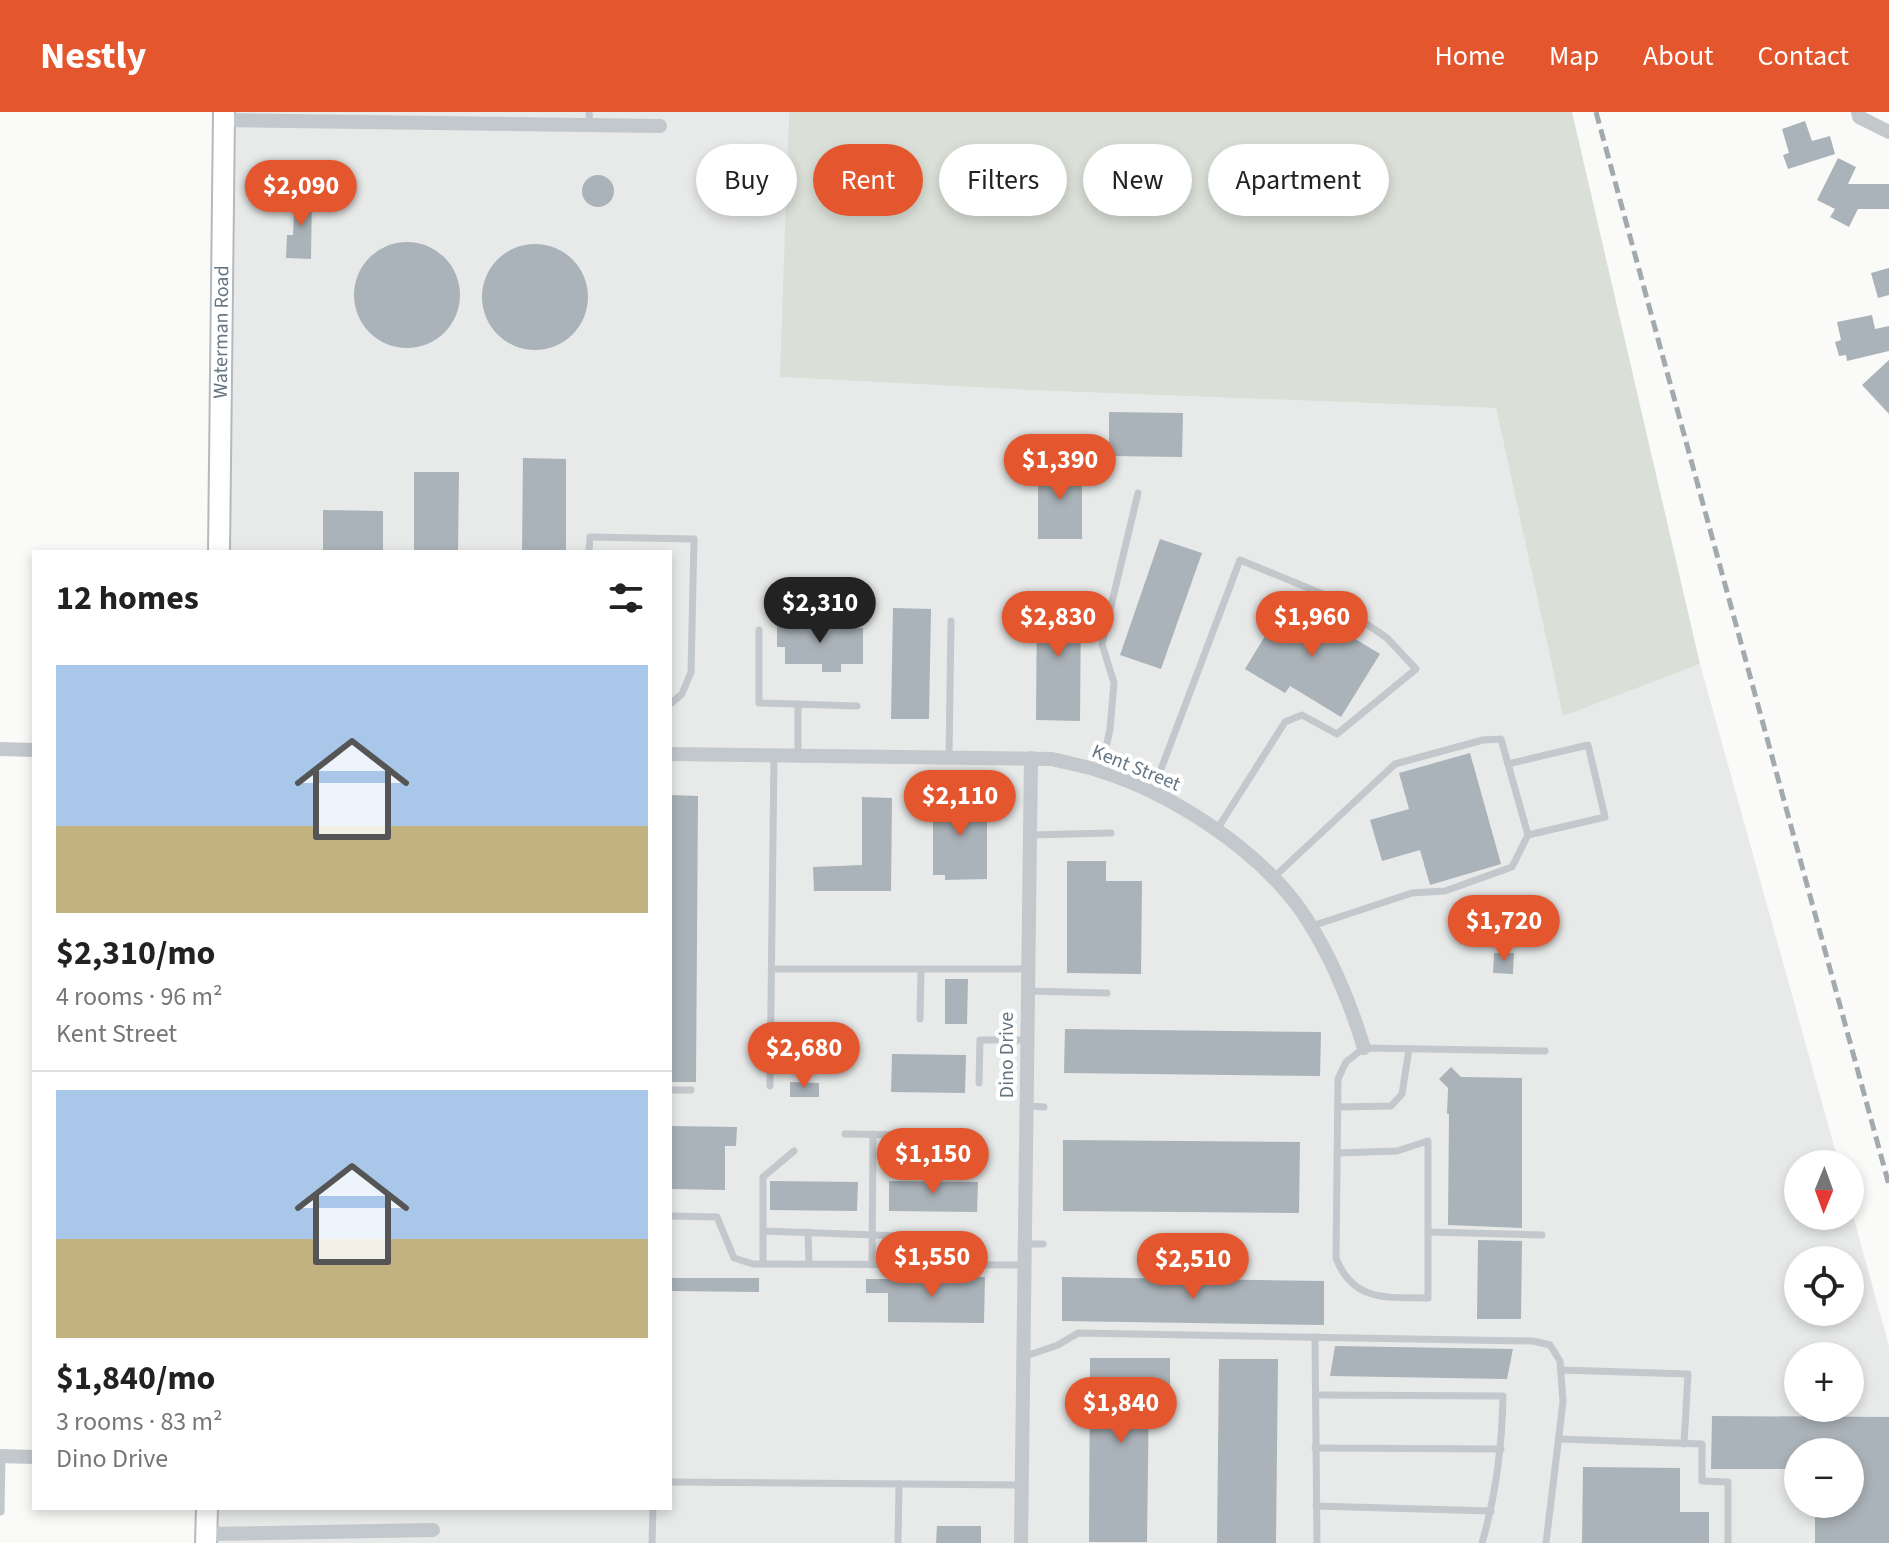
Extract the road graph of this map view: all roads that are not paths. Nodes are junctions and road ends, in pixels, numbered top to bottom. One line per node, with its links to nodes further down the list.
1 (1858, 112): 6 (street)
2 (224, 116): 3 (street); 8 (main road, Waterman Road)
3 (379, 117): 4 (street)
4 (590, 119): 5 (street)
5 (660, 126)
6 (1889, 132)
7 (1138, 493): 23 (lane)
8 (219, 550)
9 (589, 550): 12 (lane)
10 (951, 621): 20 (lane)
11 (759, 630): 13 (lane)
12 (672, 702)
13 (798, 704): 14 (lane); 19 (lane)
14 (857, 706)
15 (0, 749): 16 (street)
16 (32, 750)
17 (672, 754): 18 (street, Kent Street)
18 (774, 755): 19 (street, Kent Street); 31 (lane)
19 (798, 755): 20 (street, Kent Street)
20 (949, 757): 21 (street, Kent Street)
21 (1031, 758): 23 (street, Kent Street); 27 (street, Dino Drive)
22 (1508, 764): 28 (lane); 28 (lane); 29 (lane)
23 (1101, 771): 24 (street, Kent Street)
24 (1152, 793): 25 (street, Kent Street); 25 (lane)
25 (1216, 831): 29 (street, Kent Street)
26 (1111, 833): 27 (lane)
27 (1030, 835): 32 (street, Dino Drive)
28 (1528, 835): 30 (lane)
29 (1273, 878): 30 (street, Kent Street)
30 (1310, 926): 38 (street, Kent Street)
31 (772, 969): 33 (lane); 42 (lane)
32 (1028, 969): 33 (lane); 34 (street, Dino Drive)
33 (921, 970): 36 (lane)
34 (1027, 991): 35 (lane); 37 (street, Dino Drive)
35 (1107, 993)
36 (920, 1019)
37 (1027, 1040): 41 (lane); 45 (street, Dino Drive)
38 (1364, 1048): 39 (lane); 47 (lane)
39 (1409, 1049): 40 (lane); 47 (lane)
40 (1545, 1051)
41 (979, 1083)
42 (770, 1086)
43 (672, 1090): 44 (lane)
44 (691, 1090)
45 (1027, 1106): 46 (lane); 61 (street, Dino Drive)
46 (1044, 1107)
47 (1338, 1107): 52 (lane)
48 (845, 1134): 49 (lane)
49 (873, 1134): 50 (lane); 57 (lane)
50 (970, 1136)
51 (794, 1151): 54 (lane)
52 (1338, 1153): 56 (lane); 56 (lane)
53 (672, 1216): 63 (lane)
54 (763, 1231): 55 (lane); 63 (lane)
55 (808, 1232): 57 (lane); 64 (lane)
56 (1428, 1232): 58 (lane)
57 (872, 1235): 59 (lane); 65 (lane)
58 (1542, 1235)
59 (932, 1237): 60 (lane); 67 (lane)
60 (958, 1238)
61 (1025, 1244): 62 (lane); 66 (street, Dino Drive)
62 (1043, 1244)
63 (763, 1264): 64 (lane)
64 (809, 1264): 65 (lane)
65 (872, 1265): 67 (lane)
66 (1024, 1265): 67 (lane); 69 (street, Dino Drive)
67 (932, 1266)
68 (1315, 1337): 69 (lane); 70 (lane); 71 (lane)
69 (1023, 1357): 80 (street, Dino Drive)
70 (1561, 1370): 72 (lane); 73 (lane)
71 (1317, 1395): 74 (lane); 75 (lane)
72 (1559, 1439): 73 (lane); 94 (lane)
73 (1684, 1444): 95 (lane)
74 (1315, 1448): 75 (lane); 81 (lane)
75 (1501, 1449): 84 (lane)
76 (1, 1456): 77 (street); 85 (lane)
77 (32, 1457)
78 (672, 1482): 79 (lane)
79 (899, 1484): 80 (lane); 90 (lane)
80 (1022, 1485): 91 (street, Dino Drive)
81 (1316, 1506): 84 (lane); 92 (lane)
82 (207, 1510): 87 (main road)
83 (653, 1510): 89 (lane)
84 (1491, 1511): 93 (lane)
85 (1, 1512)
86 (430, 1536): 88 (street)
87 (206, 1538): 88 (street)
88 (266, 1538)
89 (652, 1543)
90 (898, 1543)
91 (1021, 1543)
92 (1317, 1543)
93 (1482, 1543)
94 (1546, 1543)
95 (1728, 1543)

